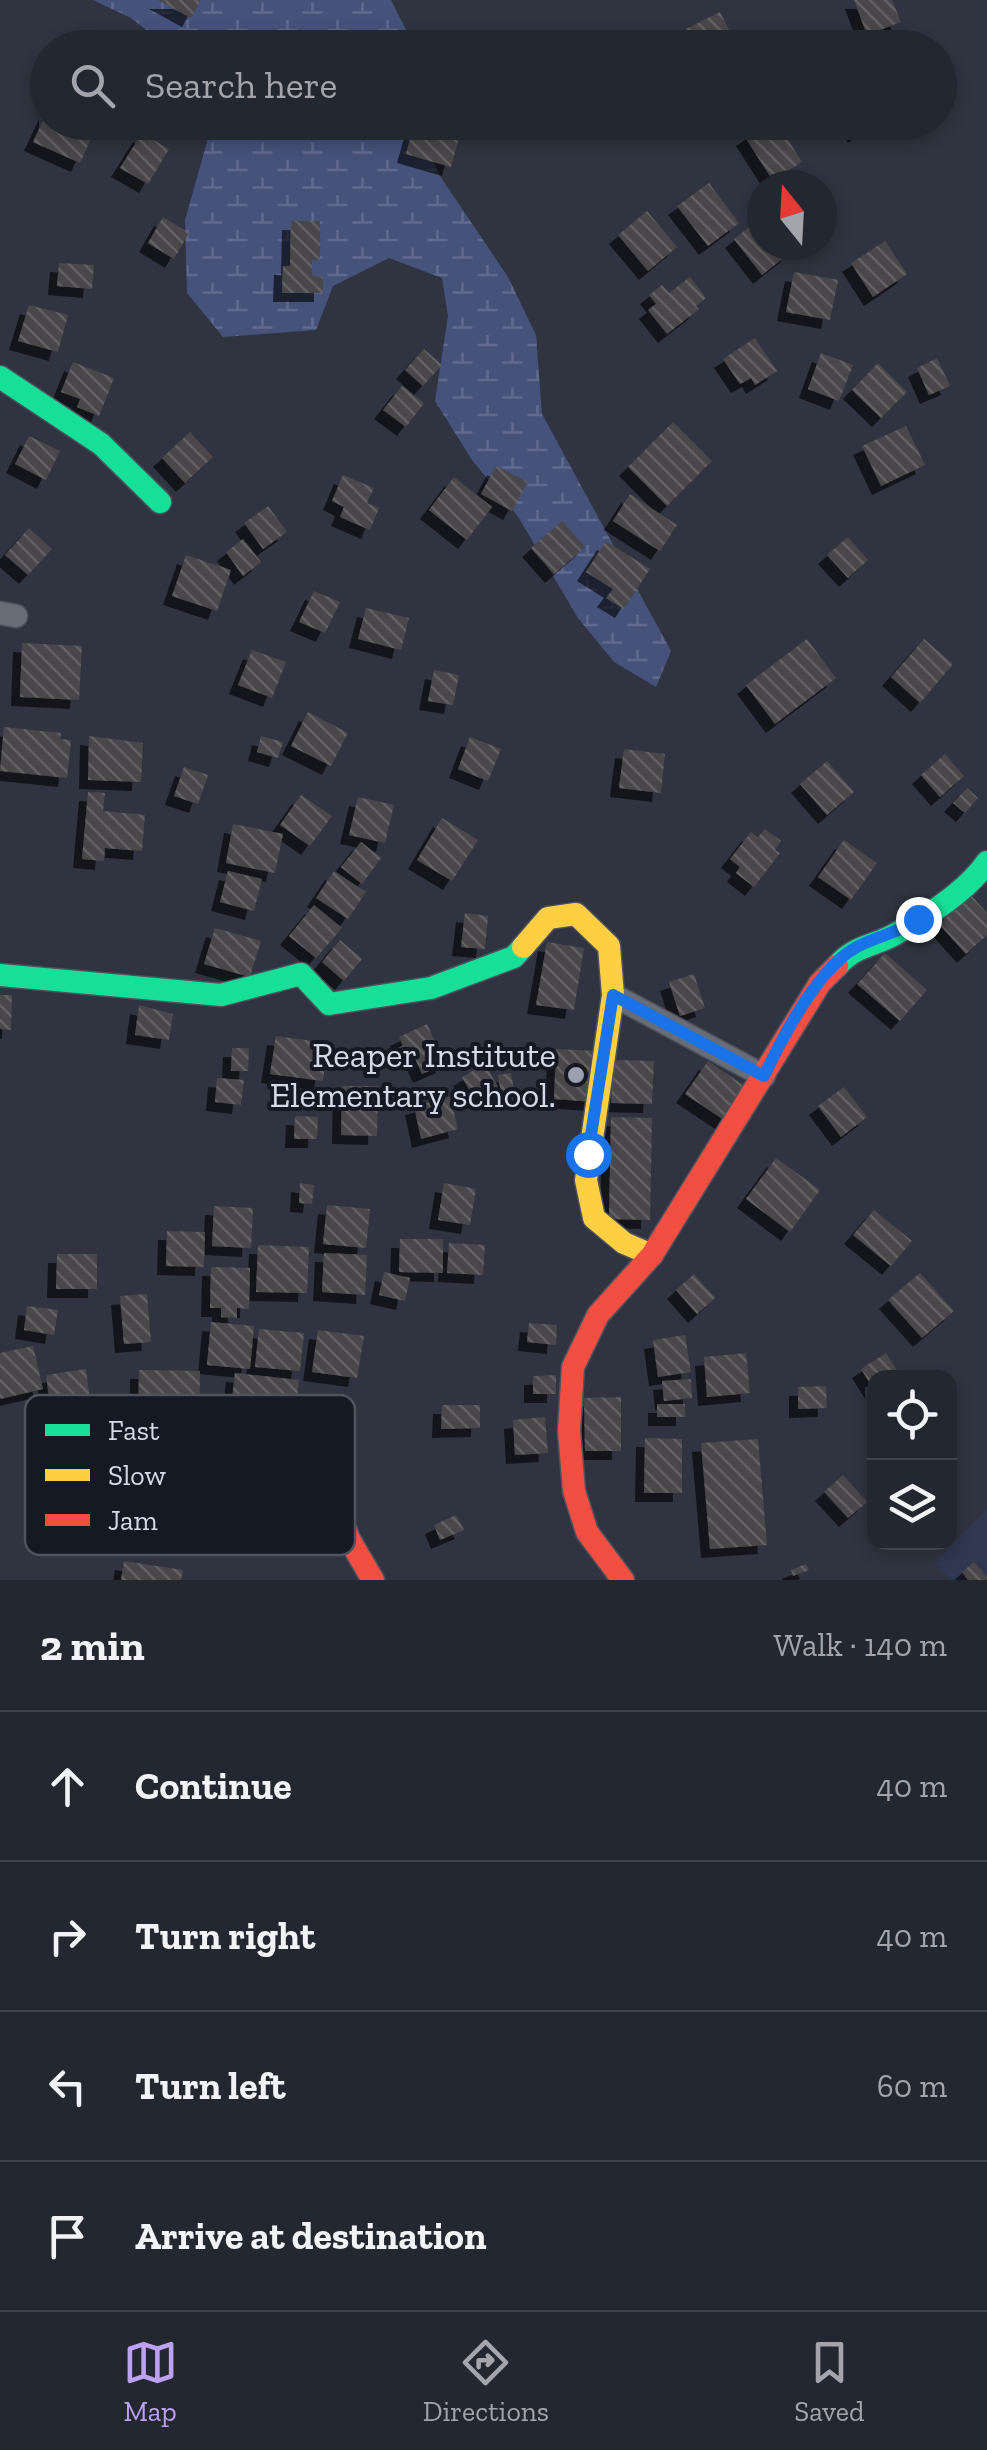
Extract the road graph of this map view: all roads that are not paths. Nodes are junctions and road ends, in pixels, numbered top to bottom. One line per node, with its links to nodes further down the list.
1 (0, 377): 2 (street)
2 (160, 502)
3 (987, 862): 6 (street)
4 (0, 975): 5 (street)
5 (613, 995): 6 (street); 7 (street)
6 (764, 1076): 7 (street)
7 (652, 1255): 10 (street)
8 (355, 1548): 9 (street)
9 (374, 1580)
10 (623, 1580)

